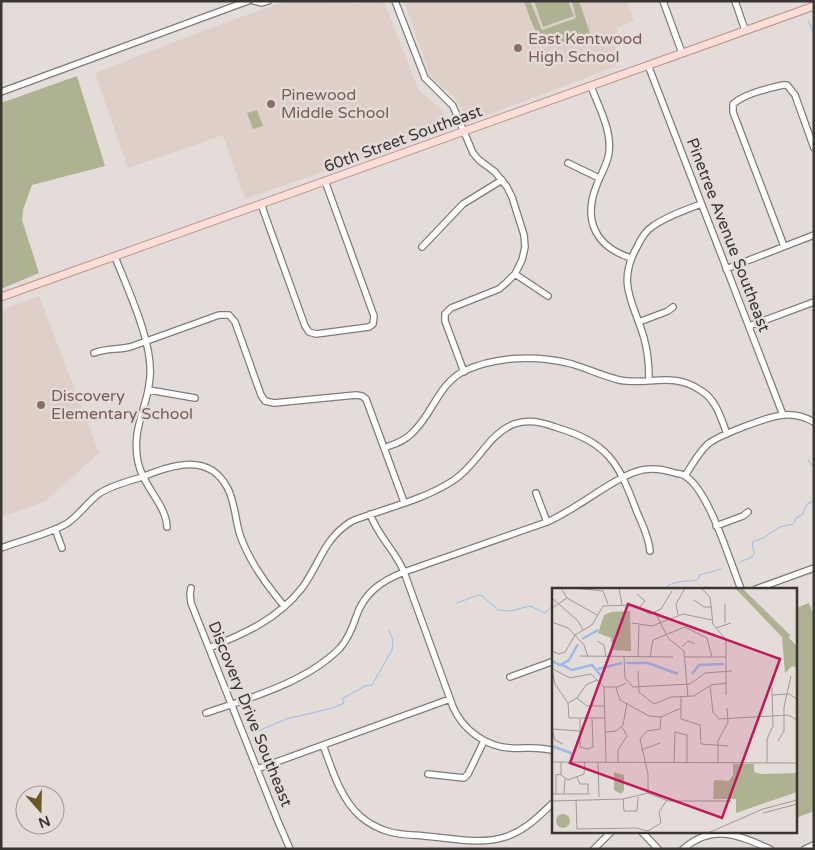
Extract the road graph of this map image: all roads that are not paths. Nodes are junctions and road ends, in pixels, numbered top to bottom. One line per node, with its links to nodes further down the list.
1 (248, 1): 12 (street)
2 (254, 1): 3 (street)
3 (268, 1)
4 (395, 1): 13 (street)
5 (663, 1): 9 (street)
6 (734, 1): 8 (street)
7 (814, 6): 8 (main road, 60th Street Southeast)
8 (745, 30): 9 (main road, 60th Street Southeast)
9 (682, 53): 10 (main road, 60th Street Southeast)
10 (648, 65): 11 (main road, 60th Street Southeast); 20 (street, Pinetree Avenue Southeast)
11 (591, 86): 13 (main road, 60th Street Southeast); 16 (street)
12 (1, 92)
13 (464, 131): 17 (street); 18 (main road, 60th Street Southeast)
14 (814, 148): 22 (street)
15 (568, 163): 16 (street)
16 (599, 178): 25 (street)
17 (502, 180): 23 (street); 27 (street)
18 (325, 181): 19 (main road, 60th Street Southeast); 19 (street)
19 (261, 204): 24 (main road, 60th Street Southeast)
20 (702, 204): 25 (street); 26 (street, Pinetree Avenue Southeast)
21 (814, 235): 22 (street)
22 (784, 246): 26 (street)
23 (422, 247)
24 (115, 257): 29 (main road, 60th Street Southeast); 34 (street)
25 (631, 258): 32 (street)
26 (726, 269): 33 (street, Pinetree Avenue Southeast)
27 (515, 274): 28 (street); 36 (street)
28 (548, 296)
29 (1, 297)
30 (814, 302): 33 (street)
31 (673, 306): 32 (street)
32 (639, 322): 37 (street)
33 (748, 326): 40 (street, Pinetree Avenue Southeast)
34 (146, 340): 35 (street); 38 (street); 43 (street)
35 (94, 353)
36 (464, 372): 37 (street); 43 (street)
37 (650, 380): 42 (street)
38 (149, 390): 39 (street); 44 (street)
39 (195, 398)
40 (784, 415): 41 (street); 42 (street)
41 (814, 422)
42 (727, 434): 45 (street)
43 (384, 448): 48 (street)
44 (142, 476): 53 (street); 54 (street); 63 (street)
45 (685, 476): 46 (street); 52 (street)
46 (624, 477): 48 (street); 51 (street); 57 (street)
47 (536, 493): 51 (street)
48 (404, 502): 50 (street)
49 (748, 512): 52 (street)
50 (370, 514): 59 (street); 63 (street)
51 (547, 522): 59 (street)
52 (716, 526): 61 (street)
53 (167, 527)
54 (55, 529): 55 (street); 56 (street)
55 (1, 548)
56 (62, 548)
57 (650, 551)
58 (814, 568): 62 (street)
59 (404, 572): 67 (street); 68 (street)
60 (191, 588): 64 (street, Discovery Drive Southeast)
61 (740, 588)
62 (759, 588)
63 (284, 606): 64 (street)
64 (209, 648): 68 (street, Discovery Drive Southeast)
65 (552, 662): 66 (street)
66 (510, 677)
67 (450, 699): 70 (street); 71 (street)
68 (231, 704): 69 (street); 73 (street, Discovery Drive Southeast)
69 (206, 713)
70 (484, 741): 72 (street); 74 (street)
71 (323, 745): 73 (street); 75 (street)
72 (552, 751)
73 (257, 769): 80 (street, Discovery Drive Southeast)
74 (428, 774)
75 (552, 804)
76 (611, 832): 81 (street)
77 (642, 832): 82 (street)
78 (814, 845): 85 (street)
79 (755, 846): 83 (street); 84 (street)
80 (290, 849)
81 (594, 849)
82 (658, 849)
83 (683, 849)
84 (770, 849)
85 (805, 849)

